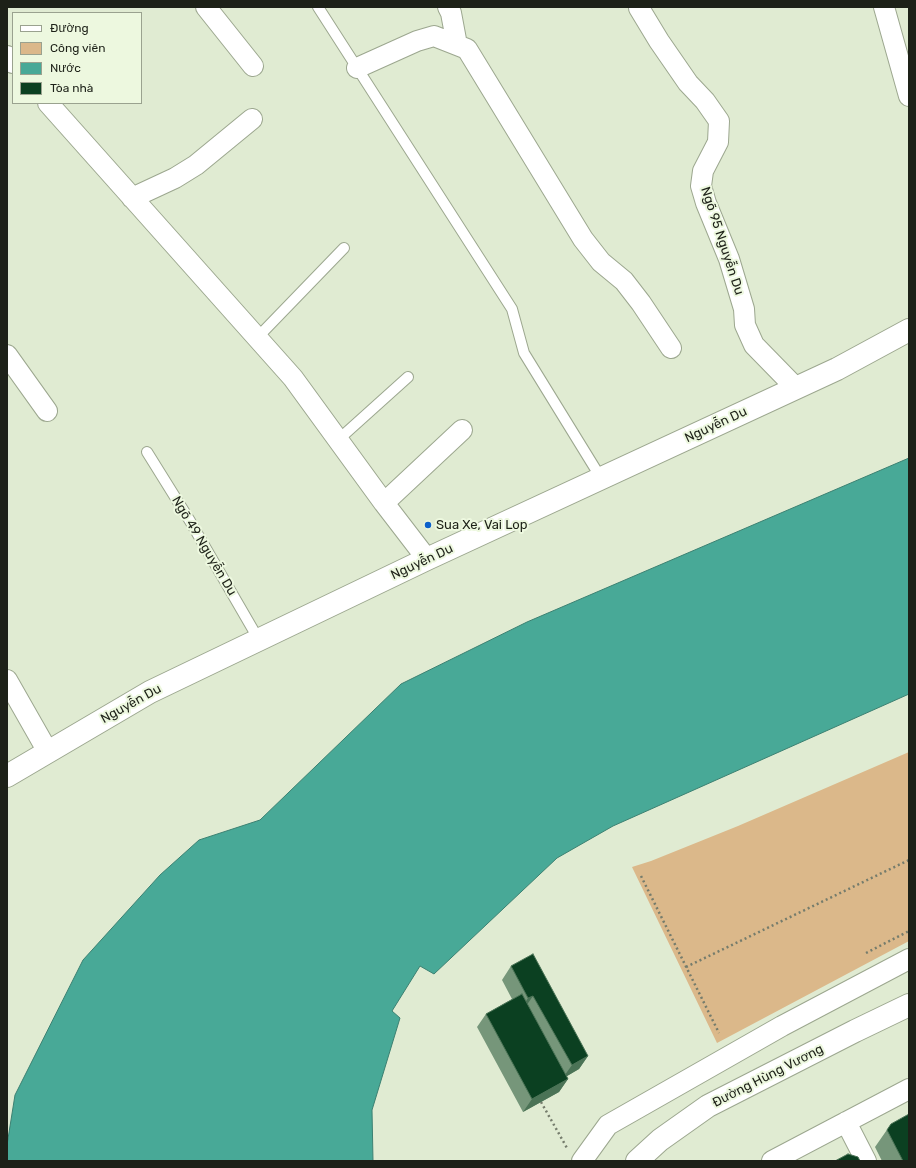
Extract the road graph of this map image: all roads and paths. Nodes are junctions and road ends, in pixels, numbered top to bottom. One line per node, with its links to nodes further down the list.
1 (206, 7): 7 (street)
2 (318, 7): 8 (lane)
3 (448, 7): 6 (street)
4 (884, 7): 9 (street)
5 (639, 8): 19 (street, Ngõ 95 Nguyễn Du)
6 (457, 45): 8 (street); 16 (street)
7 (253, 66)
8 (357, 68): 24 (lane)
9 (909, 96)
10 (49, 104): 12 (street)
11 (252, 119): 12 (street)
12 (132, 198): 15 (street)
13 (344, 248): 15 (lane)
14 (909, 330): 19 (main road, Nguyễn Du)
15 (256, 338): 22 (street)
16 (671, 348)
17 (7, 355): 20 (street)
18 (408, 377): 22 (lane)
19 (796, 388): 24 (main road, Nguyễn Du)
20 (47, 411)
21 (462, 430): 25 (street)
22 (338, 440): 25 (street)
23 (147, 452): 27 (lane, Ngõ 49 Nguyễn Du)
24 (602, 478): 26 (main road, Nguyễn Du)
25 (384, 503): 26 (street)
26 (427, 559): 27 (main road, Nguyễn Du)
27 (259, 640): 29 (main road, Nguyễn Du)
28 (7, 680): 29 (street)
29 (48, 752): 30 (main road, Nguyễn Du)
30 (7, 776)
31 (909, 860): 36 (path)
32 (641, 876): 36 (path)
33 (909, 931): 34 (path)
34 (866, 953)
35 (909, 959): 42 (street)
36 (686, 967): 38 (path)
37 (909, 1006): 43 (main road, Đường Hùng Vương)
38 (719, 1034)
39 (909, 1088): 41 (street)
40 (541, 1102): 42 (path)
41 (846, 1122): 44 (street); 45 (street)
42 (576, 1158)
43 (637, 1161)
44 (772, 1161)
45 (866, 1161)

